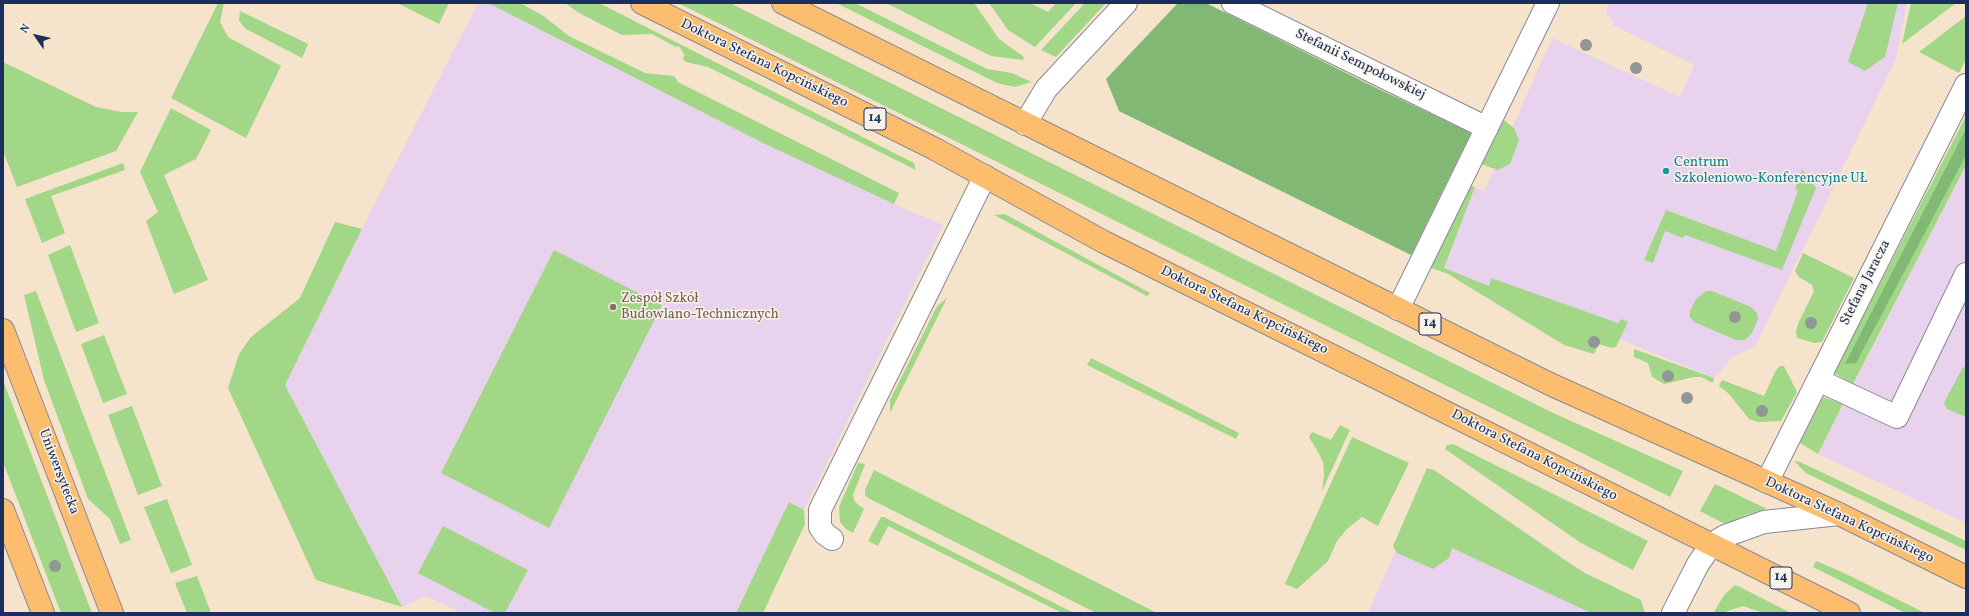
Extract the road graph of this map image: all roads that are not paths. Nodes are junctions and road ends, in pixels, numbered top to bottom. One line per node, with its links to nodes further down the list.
1 (642, 3): 9 (main road, Doktora Stefana Kopcińskiego / 14)
2 (783, 3): 7 (main road, Doktora Stefana Kopcińskiego / 14)
3 (1126, 3): 7 (street)
4 (1233, 3): 8 (street, Stefanii Sempołowskiej)
5 (1548, 3): 8 (street)
6 (1966, 85): 13 (street, Stefana Jaracza)
7 (1025, 124): 11 (main road, Doktora Stefana Kopcińskiego / 14)
8 (1487, 128): 11 (street)
9 (985, 176): 17 (street); 18 (main road, Doktora Stefana Kopcińskiego / 14)
10 (1966, 274): 13 (street)
11 (1398, 309): 14 (main road, Doktora Stefana Kopcińskiego / 14)
12 (3, 330): 21 (main road, Uniwersytecka)
13 (1818, 380): 14 (street, Stefana Jaracza)
14 (1767, 482): 16 (main road, Doktora Stefana Kopcińskiego / 14)
15 (3, 510): 20 (main road)
16 (1839, 514): 18 (street); 19 (main road, Doktora Stefana Kopcińskiego / 14)
17 (832, 539)
18 (1712, 544): 22 (street); 23 (main road, Doktora Stefana Kopcińskiego / 14)
19 (1966, 577)
20 (43, 613)
21 (112, 613)
22 (1673, 613)
23 (1849, 613)

